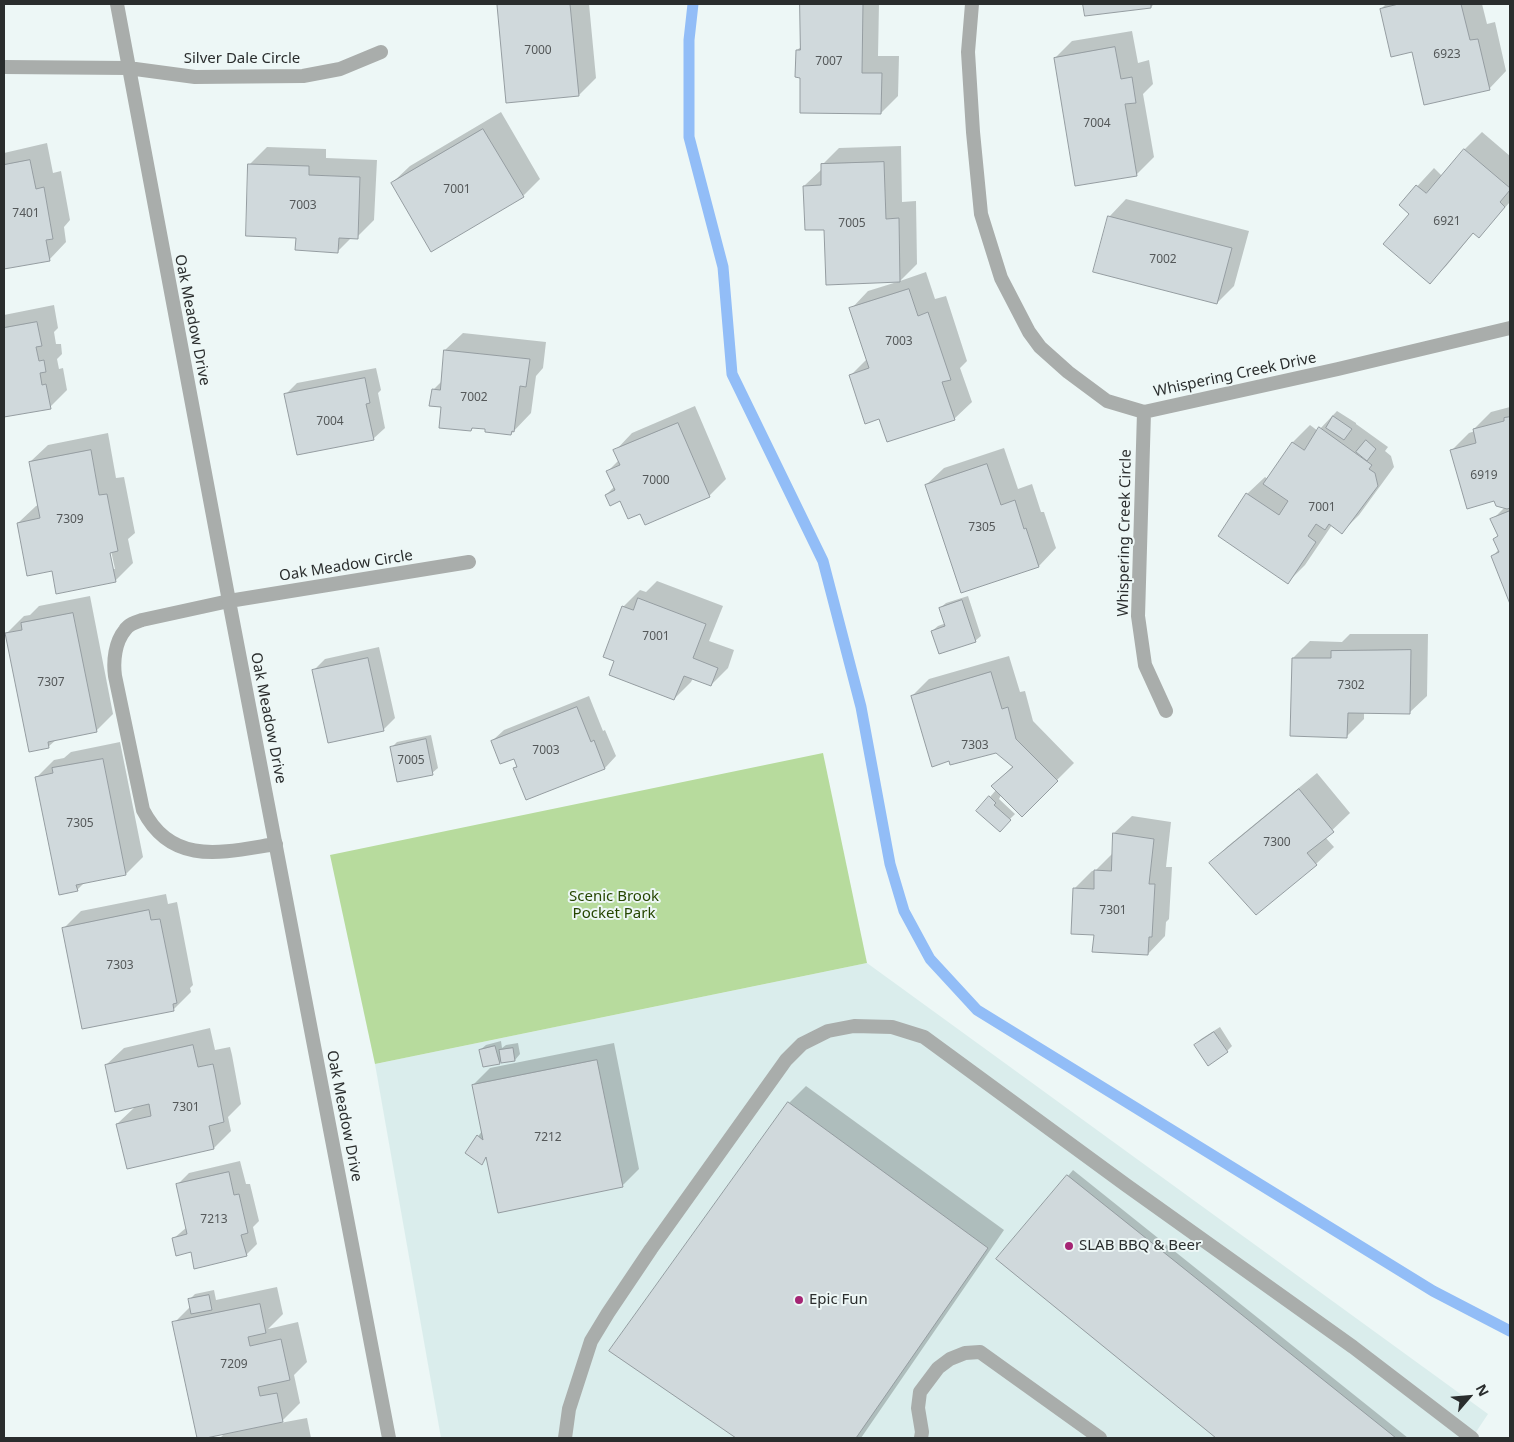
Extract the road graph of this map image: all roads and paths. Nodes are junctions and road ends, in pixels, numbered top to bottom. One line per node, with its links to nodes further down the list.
1 (116, 4): 5 (street, Oak Meadow Drive)
2 (972, 4): 7 (street, Whispering Creek Drive)
3 (381, 52): 5 (street, Silver Dale Circle)
4 (4, 67): 5 (street, Silver Dale Circle)
5 (128, 68): 9 (street, Oak Meadow Drive)
6 (1510, 328): 7 (street, Whispering Creek Drive)
7 (1144, 412): 10 (street, Whispering Creek Circle)
8 (469, 562): 9 (street, Oak Meadow Circle)
9 (229, 602): 11 (street, Oak Meadow Drive); 11 (street, Oak Meadow Circle)
10 (1166, 711)
11 (276, 844): 13 (street, Oak Meadow Drive)
12 (1456, 1434): 14 (street); 17 (street)
13 (389, 1438)
14 (565, 1438)
15 (921, 1438): 16 (street)
16 (1100, 1438)
17 (1472, 1438)

